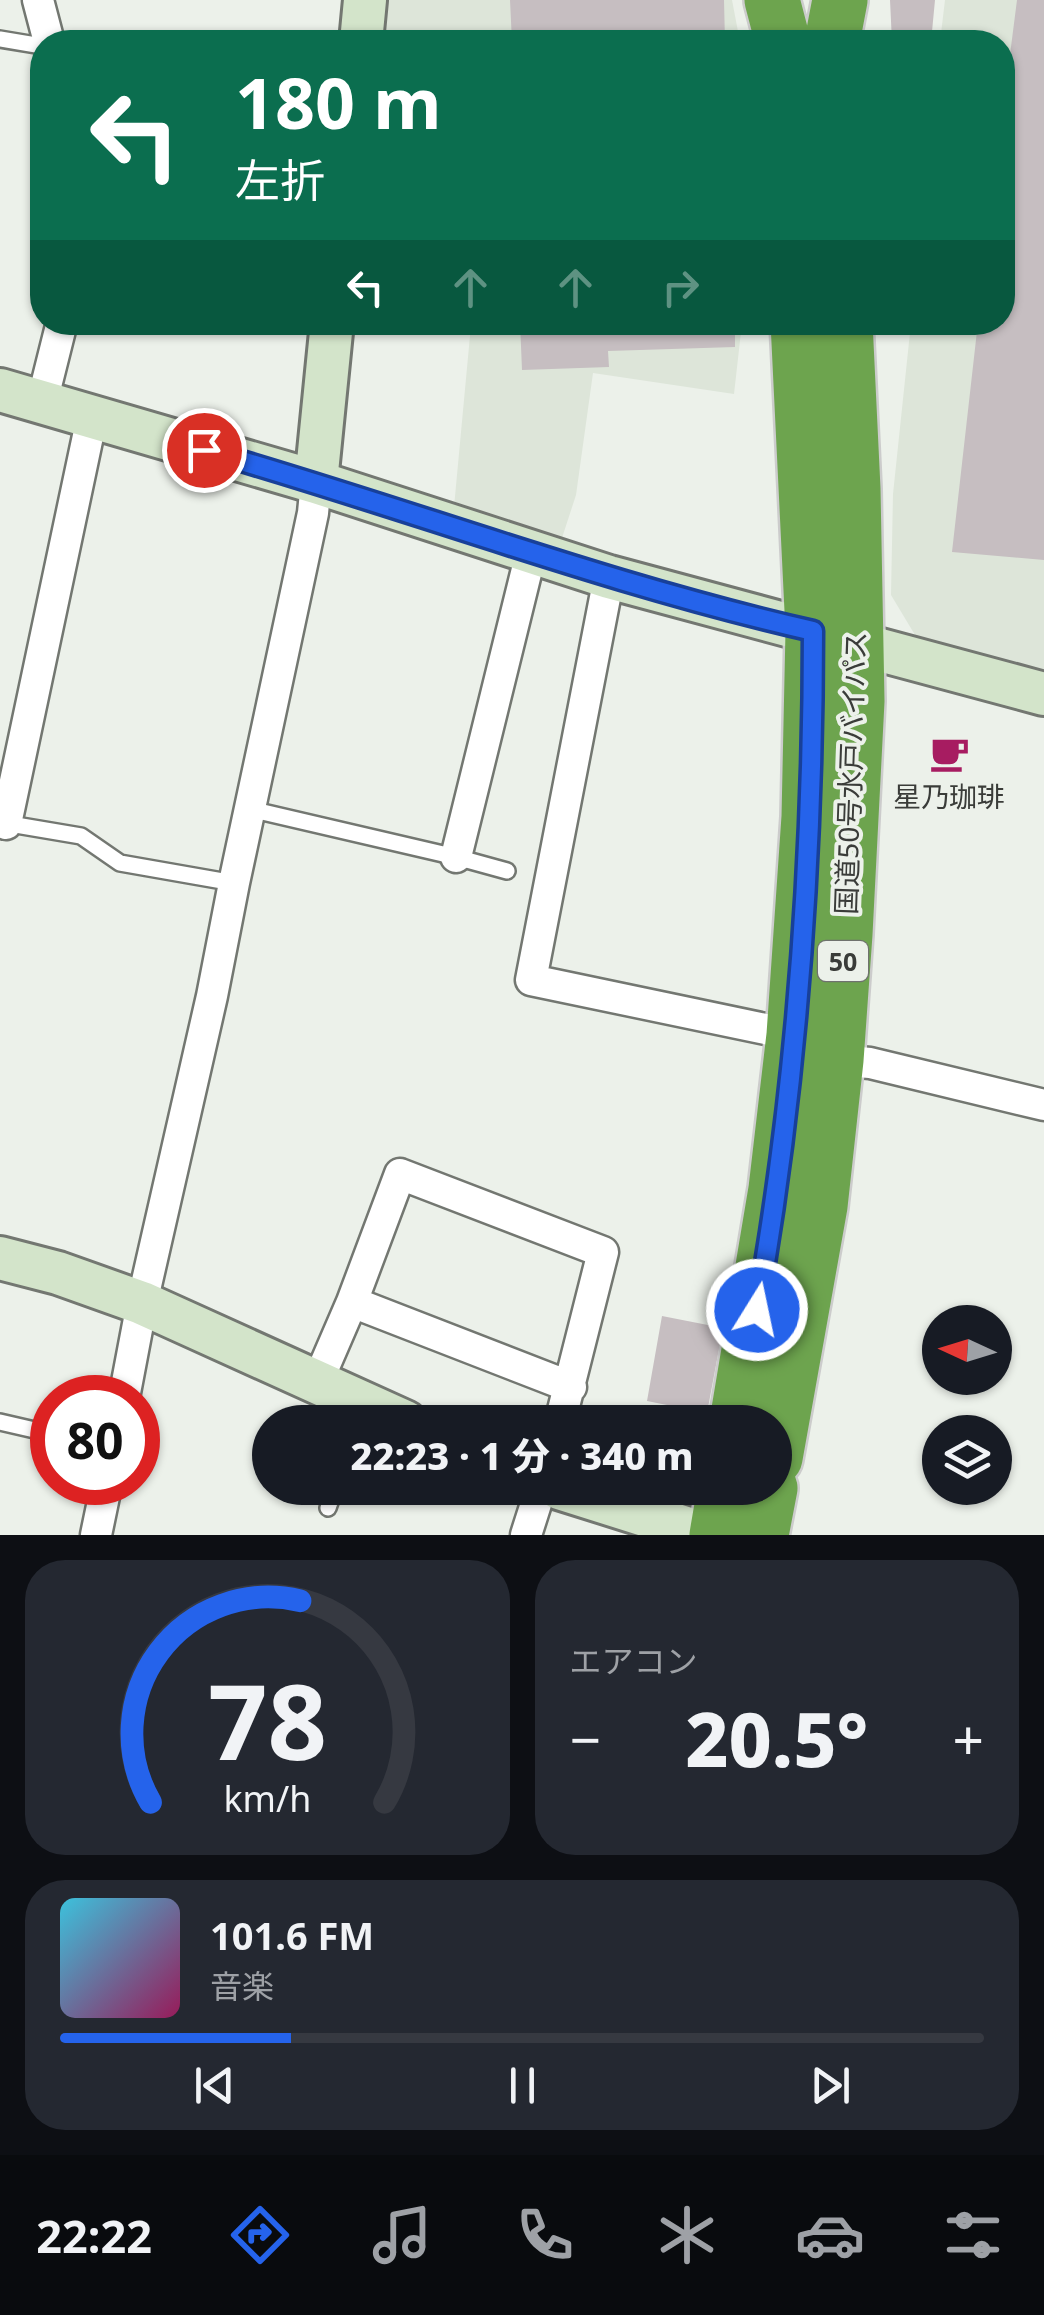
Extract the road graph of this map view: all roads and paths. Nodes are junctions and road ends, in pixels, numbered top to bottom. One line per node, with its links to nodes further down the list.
1 (38, 0): 7 (street)
2 (366, 0): 8 (street)
3 (772, 0): 9 (highway)
4 (784, 0): 10 (highway)
5 (828, 0): 11 (highway)
6 (840, 0): 12 (highway)
7 (43, 30)
8 (362, 30)
9 (781, 30)
10 (785, 30)
11 (831, 30)
12 (834, 30)
13 (0, 39): 14 (lane)
14 (30, 42)
15 (59, 335): 20 (street)
16 (331, 335): 22 (street)
17 (799, 335): 25 (highway, 国道50号水戸バイパス / 50)
18 (846, 335): 25 (highway, 国道50号水戸バイパス / 50)
19 (0, 390): 20 (street)
20 (42, 402): 21 (street)
21 (92, 416): 22 (street); 28 (street)
22 (316, 482): 23 (street); 27 (street)
23 (531, 552): 24 (street); 29 (street)
24 (609, 577): 25 (street); 32 (street)
25 (834, 637): 26 (street); 32 (highway, 国道50号水戸バイパス / 50)
26 (1044, 694)
27 (250, 809): 29 (lane); 31 (street)
28 (3, 823): 31 (lane)
29 (456, 857): 30 (lane)
30 (507, 871)
31 (234, 883): 36 (street)
32 (815, 1048): 33 (street); 42 (highway, 国道50号水戸バイパス / 50); 43 (highway, 国道50号水戸バイパス / 50)
33 (1044, 1106)
34 (0, 1258): 36 (street)
35 (352, 1302): 38 (street); 39 (street); 39 (street)
36 (142, 1304): 37 (street); 38 (street)
37 (128, 1375)
38 (317, 1383): 40 (street)
39 (571, 1386): 41 (street)
40 (348, 1405)
41 (565, 1405)
42 (740, 1405)
43 (784, 1405)
44 (0, 1422): 45 (lane)
45 (30, 1429)
46 (102, 1505): 53 (street)
47 (329, 1505): 52 (lane)
48 (535, 1505): 54 (street)
49 (613, 1505): 55 (street)
50 (722, 1505): 56 (highway)
51 (767, 1505): 57 (highway)
52 (328, 1508)
53 (96, 1535)
54 (526, 1535)
55 (708, 1535)
56 (716, 1535)
57 (761, 1535)

